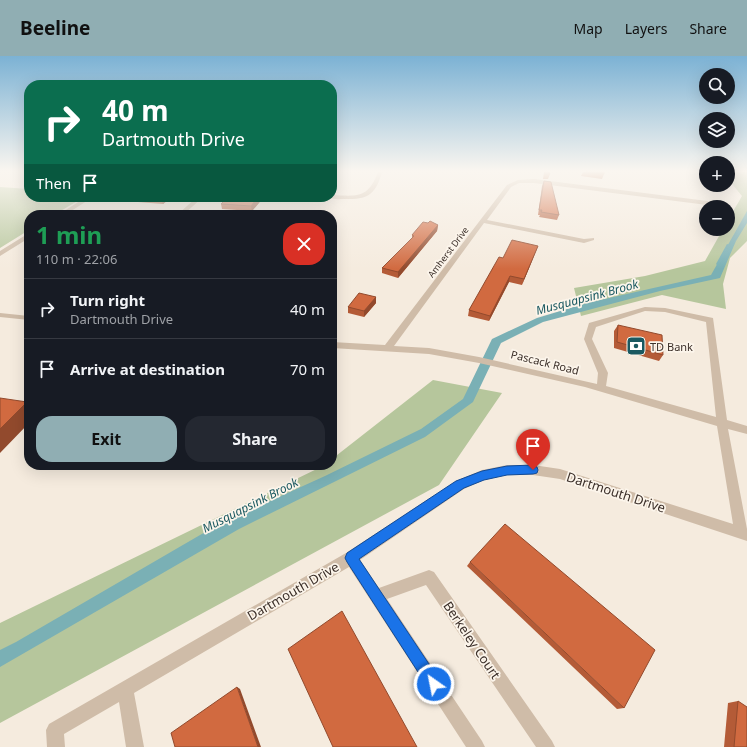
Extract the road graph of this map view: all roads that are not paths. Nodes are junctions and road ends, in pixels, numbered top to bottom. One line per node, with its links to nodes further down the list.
1 (78, 204): 3 (street)
2 (495, 204): 4 (street, Amherst Drive)
3 (69, 210)
4 (483, 221): 6 (street); 11 (street, Amherst Drive)
5 (24, 238): 7 (street)
6 (592, 239)
7 (0, 254)
8 (0, 315): 9 (street)
9 (24, 317)
10 (337, 346): 11 (street, Pascack Road)
11 (387, 349): 12 (street, Pascack Road)
12 (601, 389): 13 (street, Pascack Road); 13 (street)
13 (722, 423): 14 (street, Pascack Road); 15 (street)
14 (747, 430)
15 (744, 534): 16 (street, Dartmouth Drive)
16 (351, 558): 18 (street, Dartmouth Drive); 21 (street)
17 (379, 595): 22 (street, Berkeley Court)
18 (125, 690): 19 (street, Dartmouth Drive); 20 (street)
19 (55, 739)
20 (135, 747)
21 (476, 747)
22 (546, 747)

